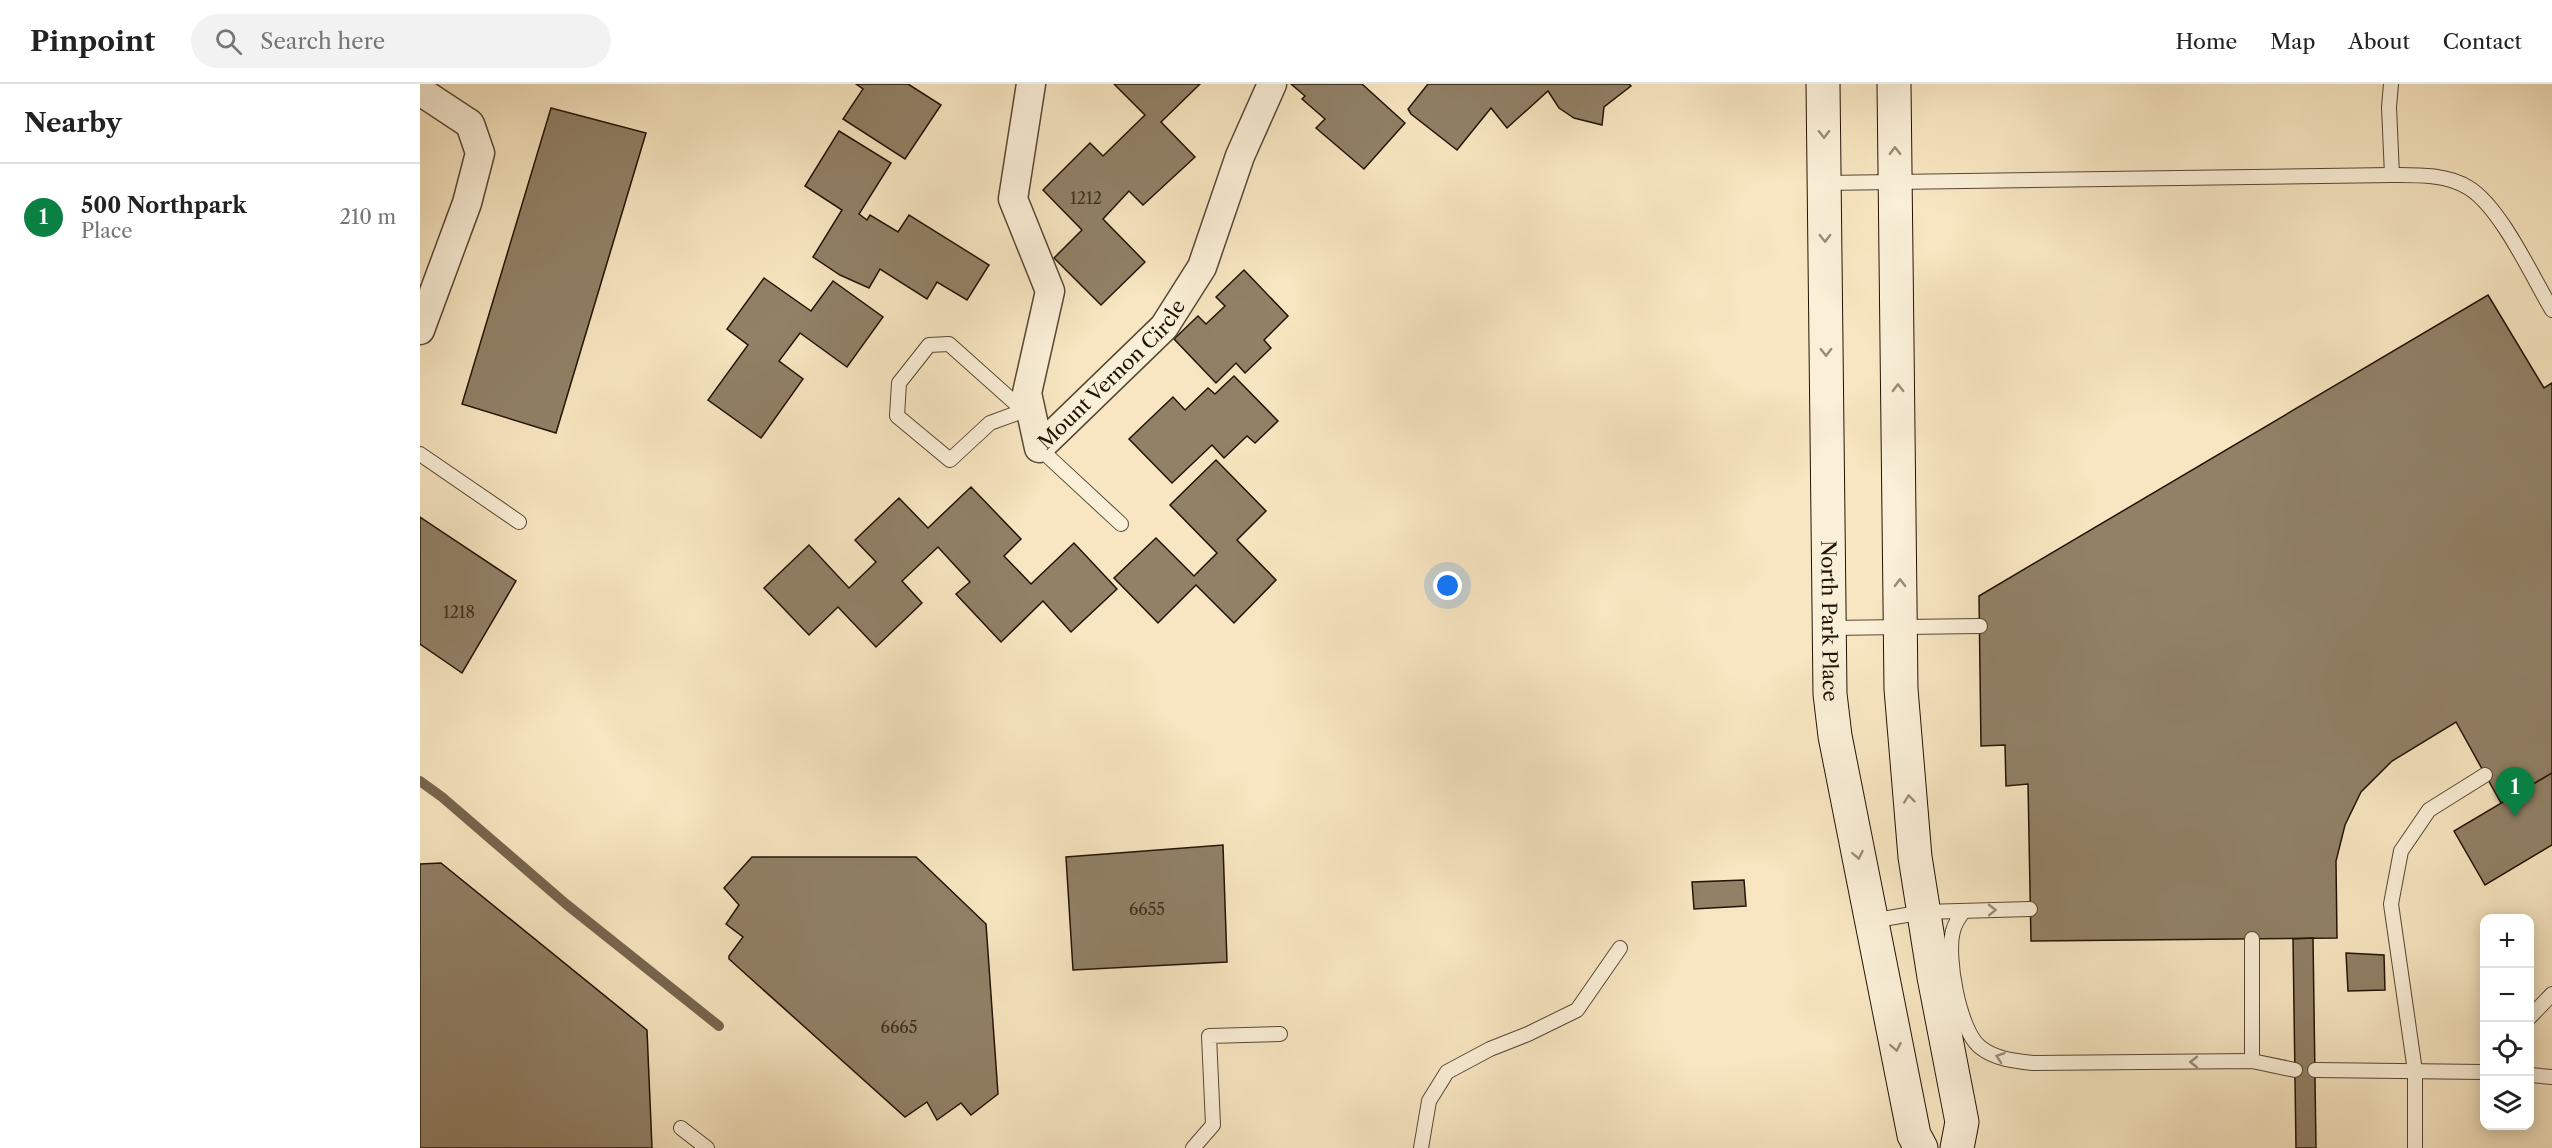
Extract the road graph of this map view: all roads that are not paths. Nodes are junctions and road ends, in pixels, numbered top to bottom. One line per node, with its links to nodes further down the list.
1 (1031, 84): 12 (street, Mount Vernon Circle)
2 (1272, 84): 13 (street, Mount Vernon Circle)
3 (1823, 84): 8 (street, North Park Place, one-way to 8)
4 (1894, 84): 9 (street, one-way to 4)
5 (2391, 84): 7 (lane)
6 (420, 91): 11 (street)
7 (2392, 175): 9 (lane); 10 (lane)
8 (1824, 183): 9 (lane); 18 (street, North Park Place, one-way to 18)
9 (1895, 183): 19 (street, one-way to 9)
10 (2552, 310)
11 (420, 330)
12 (1027, 410): 12 (lane); 13 (street, Mount Vernon Circle)
13 (1039, 448): 16 (lane)
14 (420, 454): 15 (lane)
15 (519, 522)
16 (1121, 524)
17 (1980, 626): 19 (lane)
18 (1829, 628): 19 (lane); 24 (street, North Park Place, one-way to 24)
19 (1901, 628): 23 (street, one-way to 19)
20 (2485, 774): 33 (lane)
21 (2030, 909): 22 (lane, one-way to 21)
22 (1964, 911): 23 (lane); 30 (lane, one-way to 22)
23 (1924, 912): 24 (lane); 42 (street)
24 (1871, 921): 41 (street, North Park Place, one-way to 41)
25 (2252, 939): 30 (lane)
26 (1620, 948): 40 (lane)
27 (2552, 994): 28 (lane)
28 (2534, 1012)
29 (1280, 1034): 39 (lane)
30 (2252, 1061): 31 (lane)
31 (2295, 1070)
32 (2315, 1070): 33 (lane)
33 (2415, 1071): 34 (lane); 43 (lane)
34 (2480, 1072)
35 (2534, 1076): 36 (lane)
36 (2552, 1077)
37 (681, 1128): 38 (lane)
38 (707, 1148)
39 (1194, 1148)
40 (1421, 1148)
41 (1921, 1148)
42 (1958, 1148)
43 (2415, 1148)

